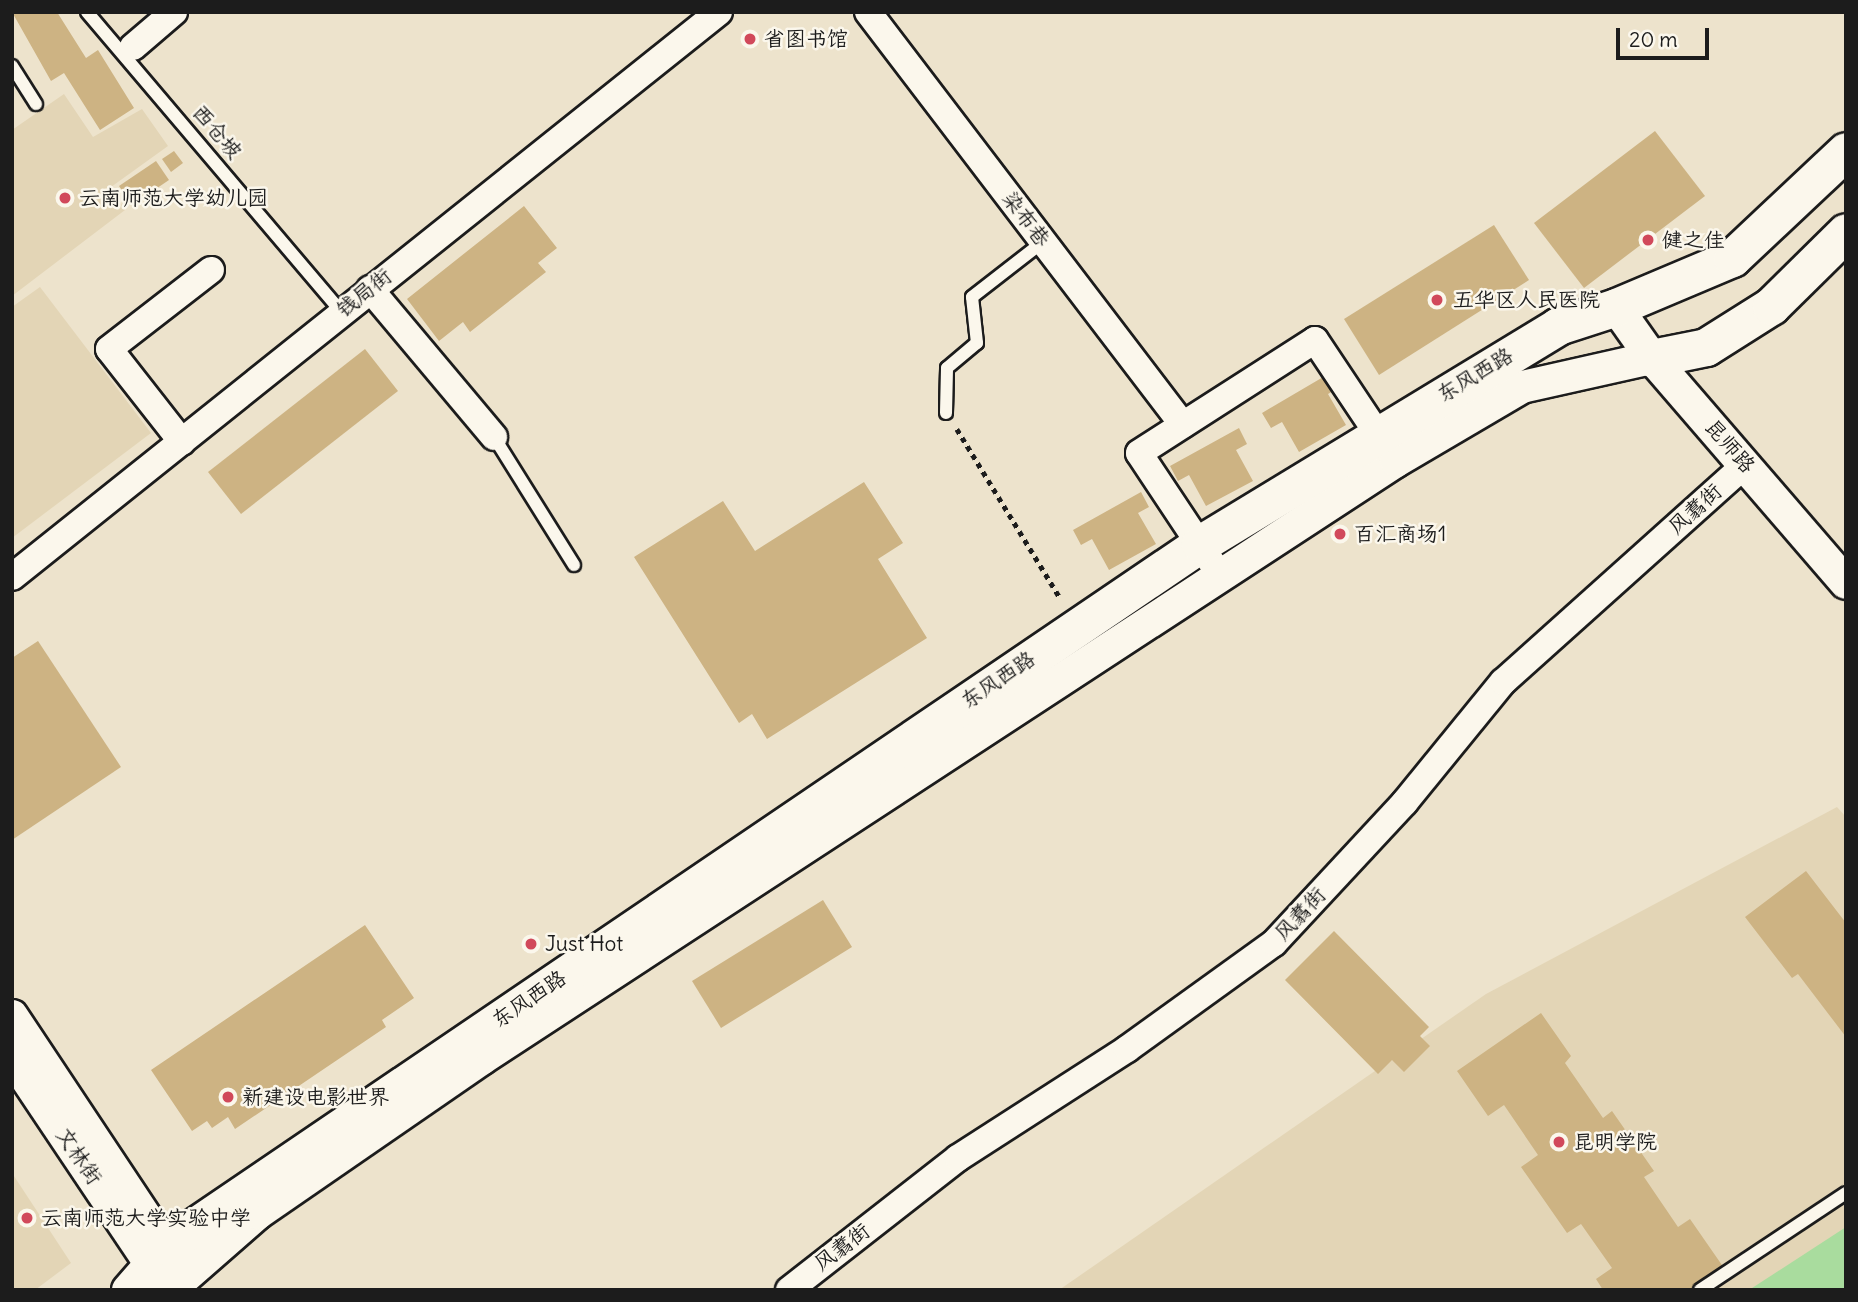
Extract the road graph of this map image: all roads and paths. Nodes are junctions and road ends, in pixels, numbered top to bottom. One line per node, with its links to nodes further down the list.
1 (87, 12): 14 (lane, 西仓坡)
2 (174, 12): 5 (street)
3 (719, 12): 12 (street, 钱局街)
4 (868, 12): 10 (street, 染布巷)
5 (133, 47)
6 (12, 66): 7 (lane)
7 (36, 104)
8 (1846, 151): 13 (main road, 东风西路)
9 (1846, 232): 15 (main road, 东风西路)
10 (1043, 242): 16 (lane); 17 (street, 染布巷)
11 (211, 270): 19 (street)
12 (370, 289): 14 (street, 钱局街); 18 (street)
13 (1616, 307): 15 (street, 昆师路); 20 (main road, 东风西路)
14 (341, 312): 19 (street, 钱局街)
15 (1652, 358): 20 (street, 东风西路); 21 (street, 昆师路)
16 (946, 413): 27 (path)
17 (1183, 425): 20 (street); 22 (street)
18 (494, 437): 23 (lane)
19 (182, 442): 25 (street, 钱局街)
20 (1386, 447): 22 (main road, 东风西路); 24 (street, 东风西路)
21 (1746, 464): 26 (street, 昆师路); 33 (street, 风翥街)
22 (1200, 544): 24 (street); 27 (main road, 东风西路)
23 (573, 565)
24 (1220, 575): 31 (street, 东风西路)
25 (12, 577)
26 (1846, 583)
27 (1077, 626): 31 (main road, 东风西路)
28 (12, 1016): 31 (street, 文林街)
29 (12, 1057): 31 (street, 文林街)
30 (1846, 1193): 34 (lane)
31 (172, 1276): 32 (street)
32 (128, 1290)
33 (789, 1290)
34 (1700, 1290)

